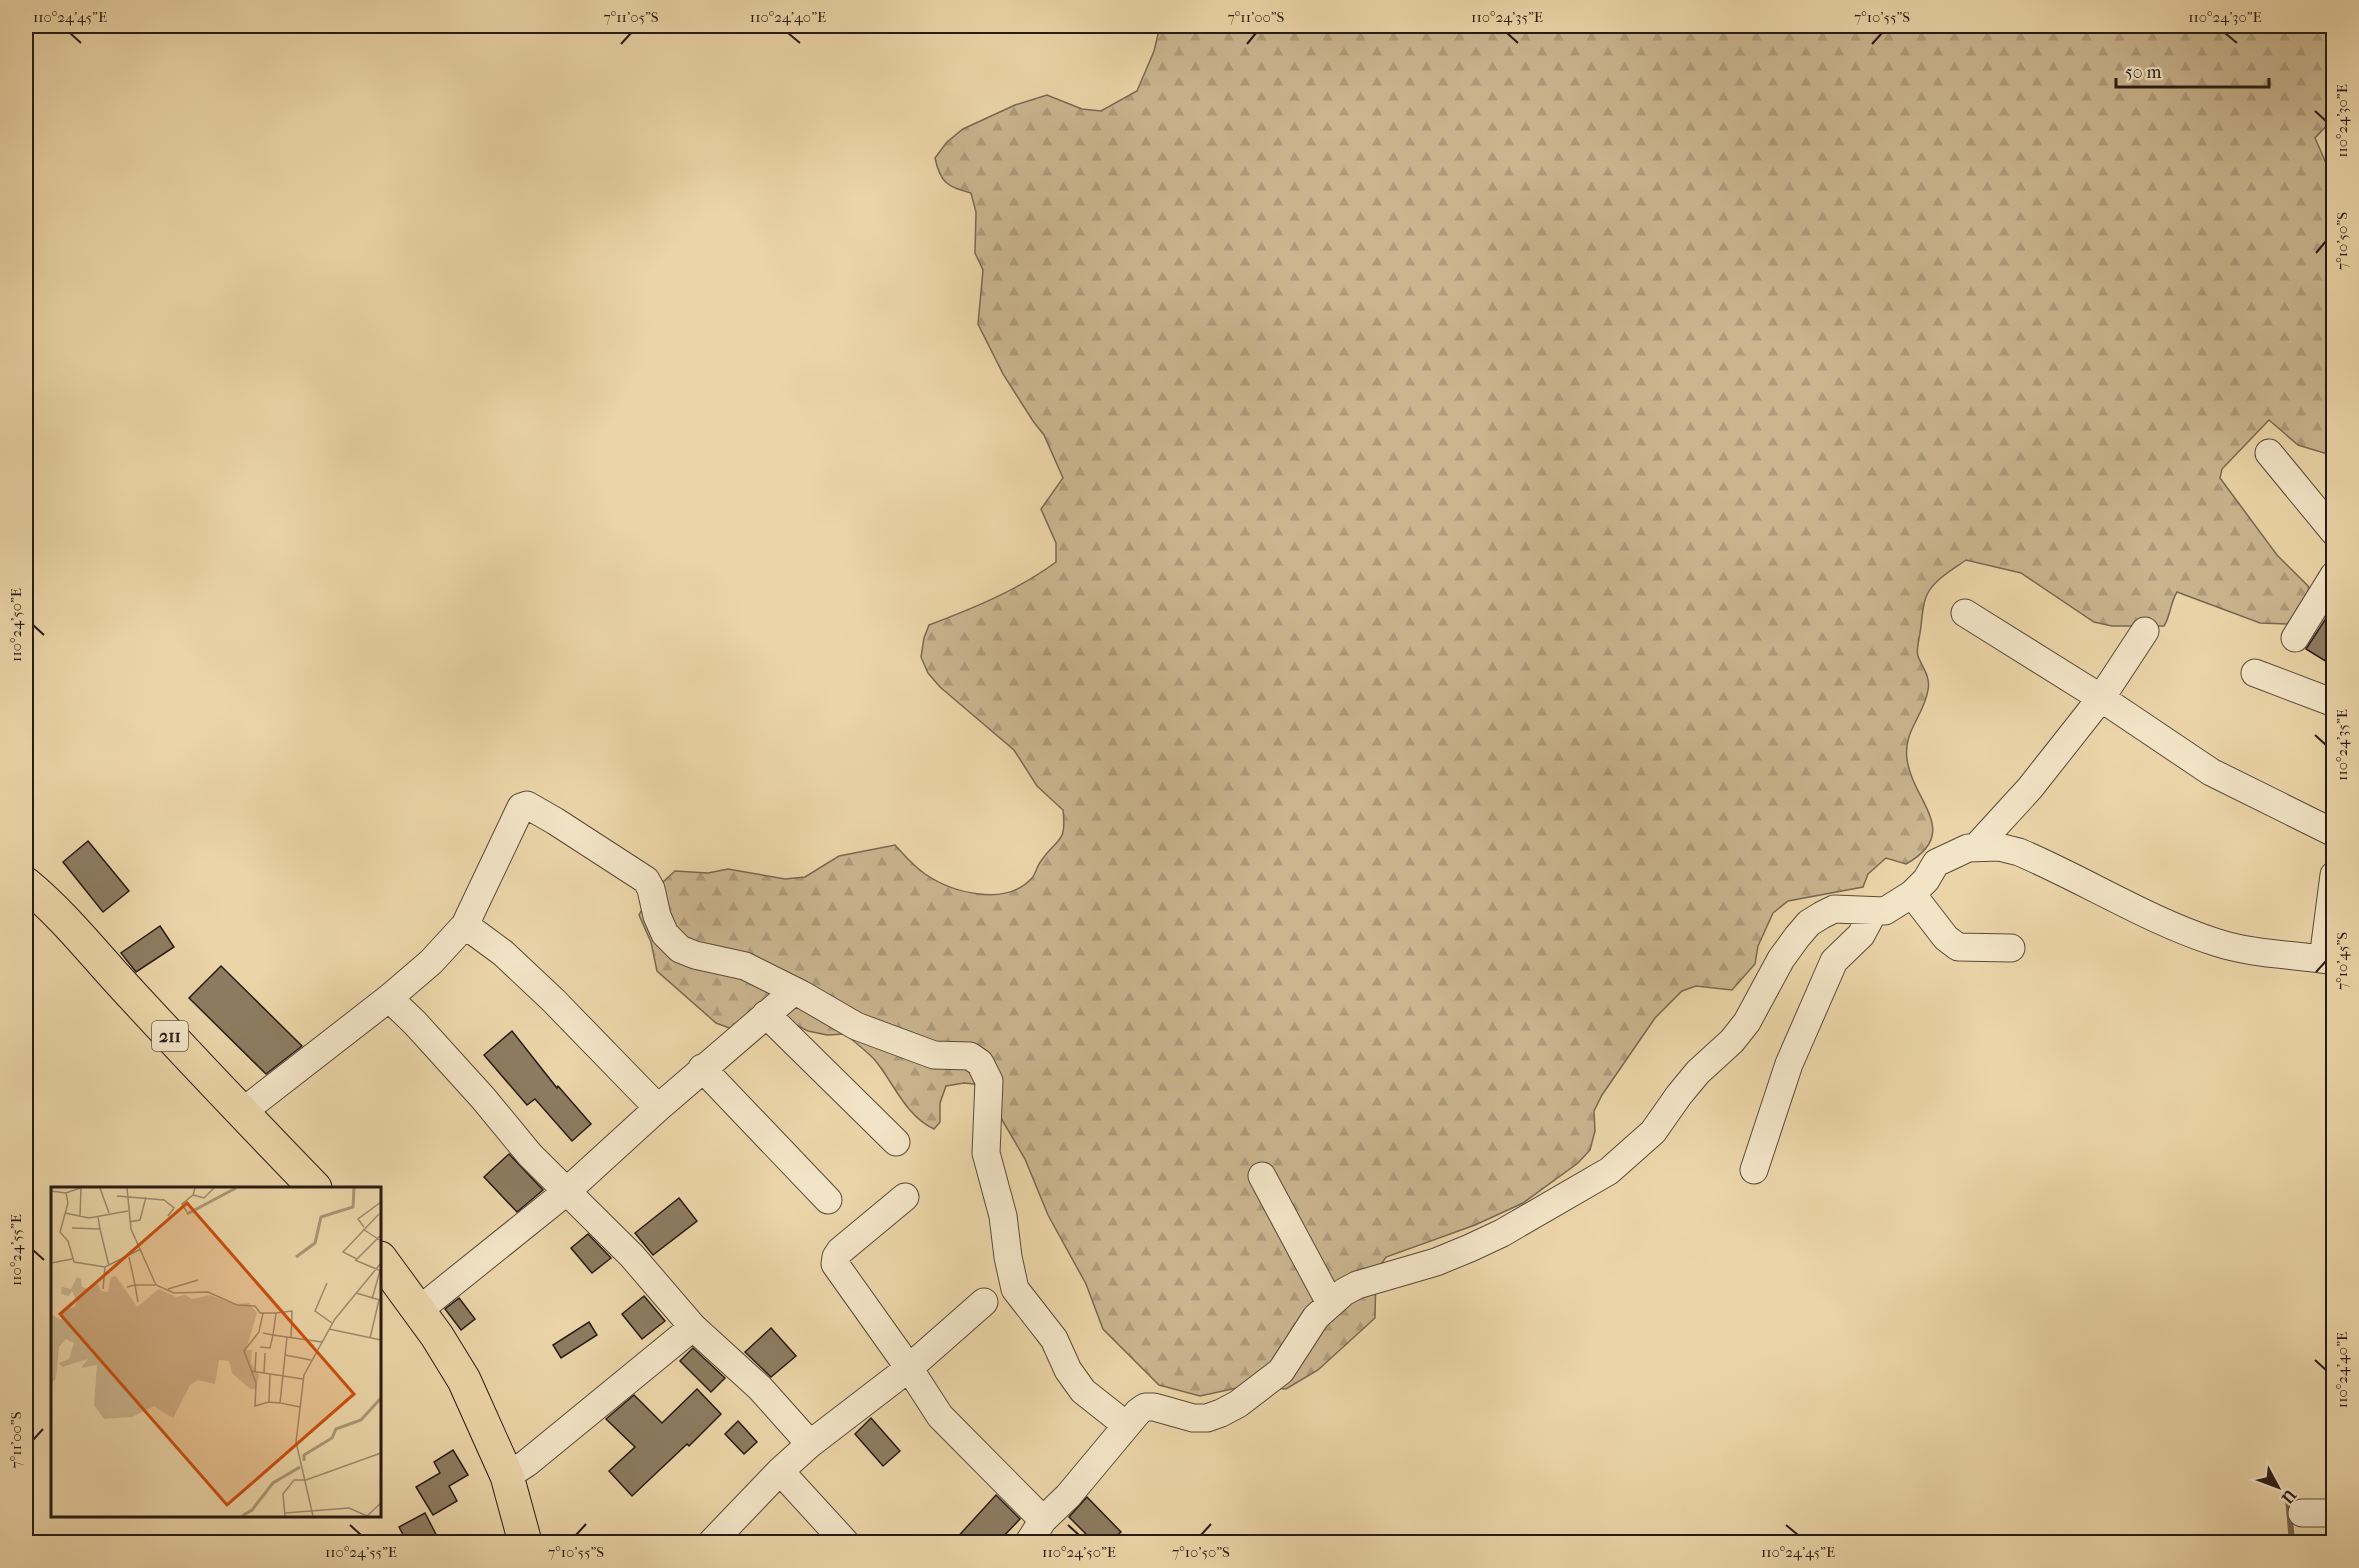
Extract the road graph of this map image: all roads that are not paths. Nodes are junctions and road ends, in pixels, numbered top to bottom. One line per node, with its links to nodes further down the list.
1 (2269, 453): 2 (street)
2 (2334, 532)
3 (2334, 575): 6 (street)
4 (1965, 613): 8 (street)
5 (2145, 632): 8 (street)
6 (2295, 638)
7 (2255, 673): 9 (street)
8 (2101, 698): 10 (street); 11 (street)
9 (2334, 703)
10 (2334, 832)
11 (1977, 846): 14 (street); 18 (street)
12 (2334, 875): 18 (street)
13 (26, 884): 24 (main road, 211)
14 (1912, 894): 15 (street); 17 (street)
15 (1874, 911): 26 (street); 34 (street)
16 (465, 925): 19 (street); 20 (street); 23 (street)
17 (2011, 948)
18 (2328, 960)
19 (794, 991): 21 (street); 38 (street)
20 (388, 998): 24 (street); 29 (street)
21 (766, 1014): 22 (street); 25 (street)
22 (702, 1068): 23 (street); 31 (street)
23 (657, 1108): 29 (street)
24 (241, 1113): 28 (main road, 211)
25 (896, 1142)
26 (1754, 1170)
27 (1262, 1176): 34 (street)
28 (314, 1187)
29 (566, 1192): 35 (street); 36 (street)
30 (905, 1197): 37 (street)
31 (828, 1200)
32 (381, 1259): 35 (main road)
33 (984, 1302): 37 (street)
34 (1330, 1303): 38 (street)
35 (419, 1310): 41 (main road)
36 (693, 1327): 39 (street); 41 (street)
37 (909, 1368): 39 (street); 44 (street)
38 (1126, 1425): 44 (street)
39 (810, 1444): 40 (street)
40 (780, 1471): 46 (street); 47 (street)
41 (507, 1476): 45 (main road)
42 (2302, 1513): 43 (street)
43 (2334, 1513)
44 (1036, 1531)
45 (525, 1542)
46 (712, 1542)
47 (845, 1542)

